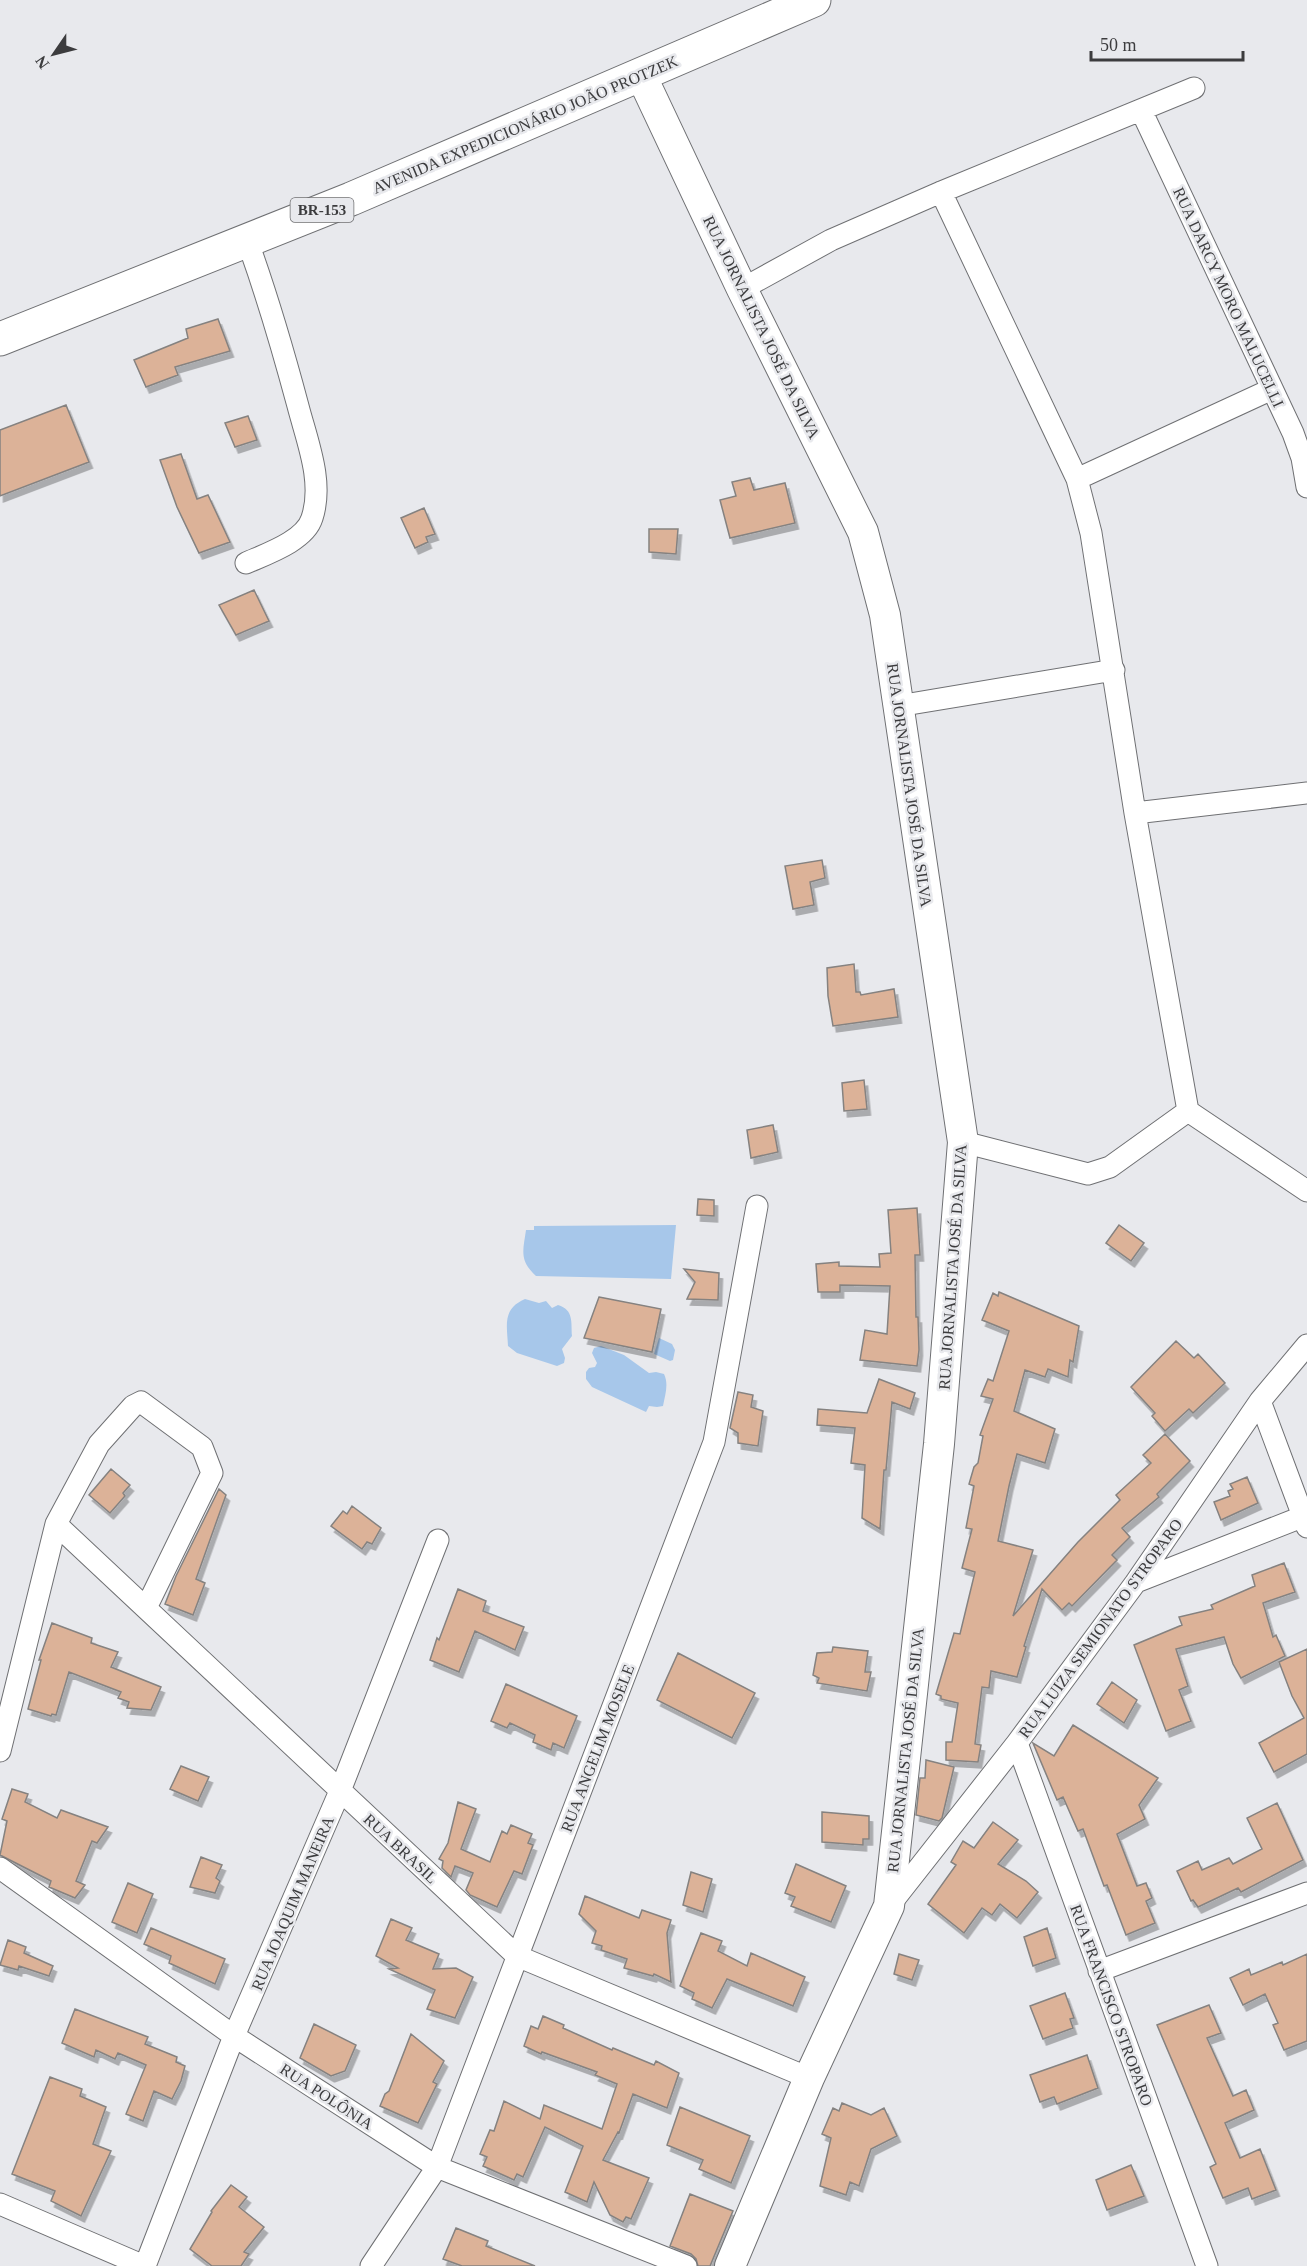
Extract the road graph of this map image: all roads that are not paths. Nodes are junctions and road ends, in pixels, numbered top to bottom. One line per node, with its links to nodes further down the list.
1 (814, 0): 2 (highway, AVENIDA EXPEDICIONÁRIO JOÃO PROTZEK / BR-153)
2 (641, 75): 6 (highway, AVENIDA EXPEDICIONÁRIO JOÃO PROTZEK / BR-153); 7 (main road, RUA JORNALISTA JOSÉ DA SILVA)
3 (1194, 88): 4 (street)
4 (1141, 110): 5 (street); 9 (street, RUA DARCY MORO MALUCELLI)
5 (940, 192): 7 (street); 10 (street)
6 (247, 240): 8 (highway, AVENIDA EXPEDICIONÁRIO JOÃO PROTZEK / BR-153); 12 (street)
7 (741, 289): 14 (main road, RUA JORNALISTA JOSÉ DA SILVA)
8 (0, 339)
9 (1272, 388): 10 (street); 11 (street, RUA DARCY MORO MALUCELLI)
10 (1077, 479): 13 (street)
11 (1307, 487)
12 (246, 563)
13 (1114, 670): 14 (street); 16 (street)
14 (898, 706): 18 (main road, RUA JORNALISTA JOSÉ DA SILVA)
15 (1307, 793): 16 (street)
16 (1135, 813): 17 (street)
17 (1188, 1112): 18 (street); 19 (street)
18 (963, 1142): 33 (main road, RUA JORNALISTA JOSÉ DA SILVA)
19 (1307, 1191)
20 (757, 1206): 34 (street, RUA ANGELIM MOSELE)
21 (1307, 1345): 22 (street, RUA LUIZA SEMIONATO STROPARO)
22 (1260, 1401): 23 (street); 26 (street, RUA LUIZA SEMIONATO STROPARO)
23 (1306, 1520): 26 (street)
24 (56, 1524): 27 (street, RUA BRASIL); 27 (street); 29 (street)
25 (438, 1540): 30 (street, RUA JOAQUIM MANEIRA)
26 (1136, 1582): 28 (street, RUA LUIZA SEMIONATO STROPARO)
27 (146, 1608): 30 (street, RUA BRASIL)
28 (1017, 1743): 33 (street, RUA LUIZA SEMIONATO STROPARO); 35 (street, RUA FRANCISCO STROPARO)
29 (0, 1751)
30 (340, 1791): 34 (street, RUA BRASIL); 36 (street, RUA JOAQUIM MANEIRA)
31 (0, 1868): 36 (street, RUA POLÔNIA)
32 (1307, 1893): 35 (street)
33 (889, 1906): 37 (main road, RUA JORNALISTA JOSÉ DA SILVA)
34 (517, 1956): 37 (street, RUA BRASIL); 38 (street, RUA ANGELIM MOSELE)
35 (1099, 1971): 44 (street, RUA FRANCISCO STROPARO)
36 (234, 2036): 38 (street, RUA POLÔNIA); 40 (street, RUA JOAQUIM MANEIRA)
37 (808, 2078): 43 (main road, RUA JORNALISTA JOSÉ DA SILVA)
38 (437, 2167): 41 (street, RUA ANGELIM MOSELE); 42 (street, RUA POLÔNIA)
39 (0, 2204): 40 (street)
40 (145, 2266)
41 (371, 2266)
42 (686, 2266)
43 (730, 2266)
44 (1208, 2266)

